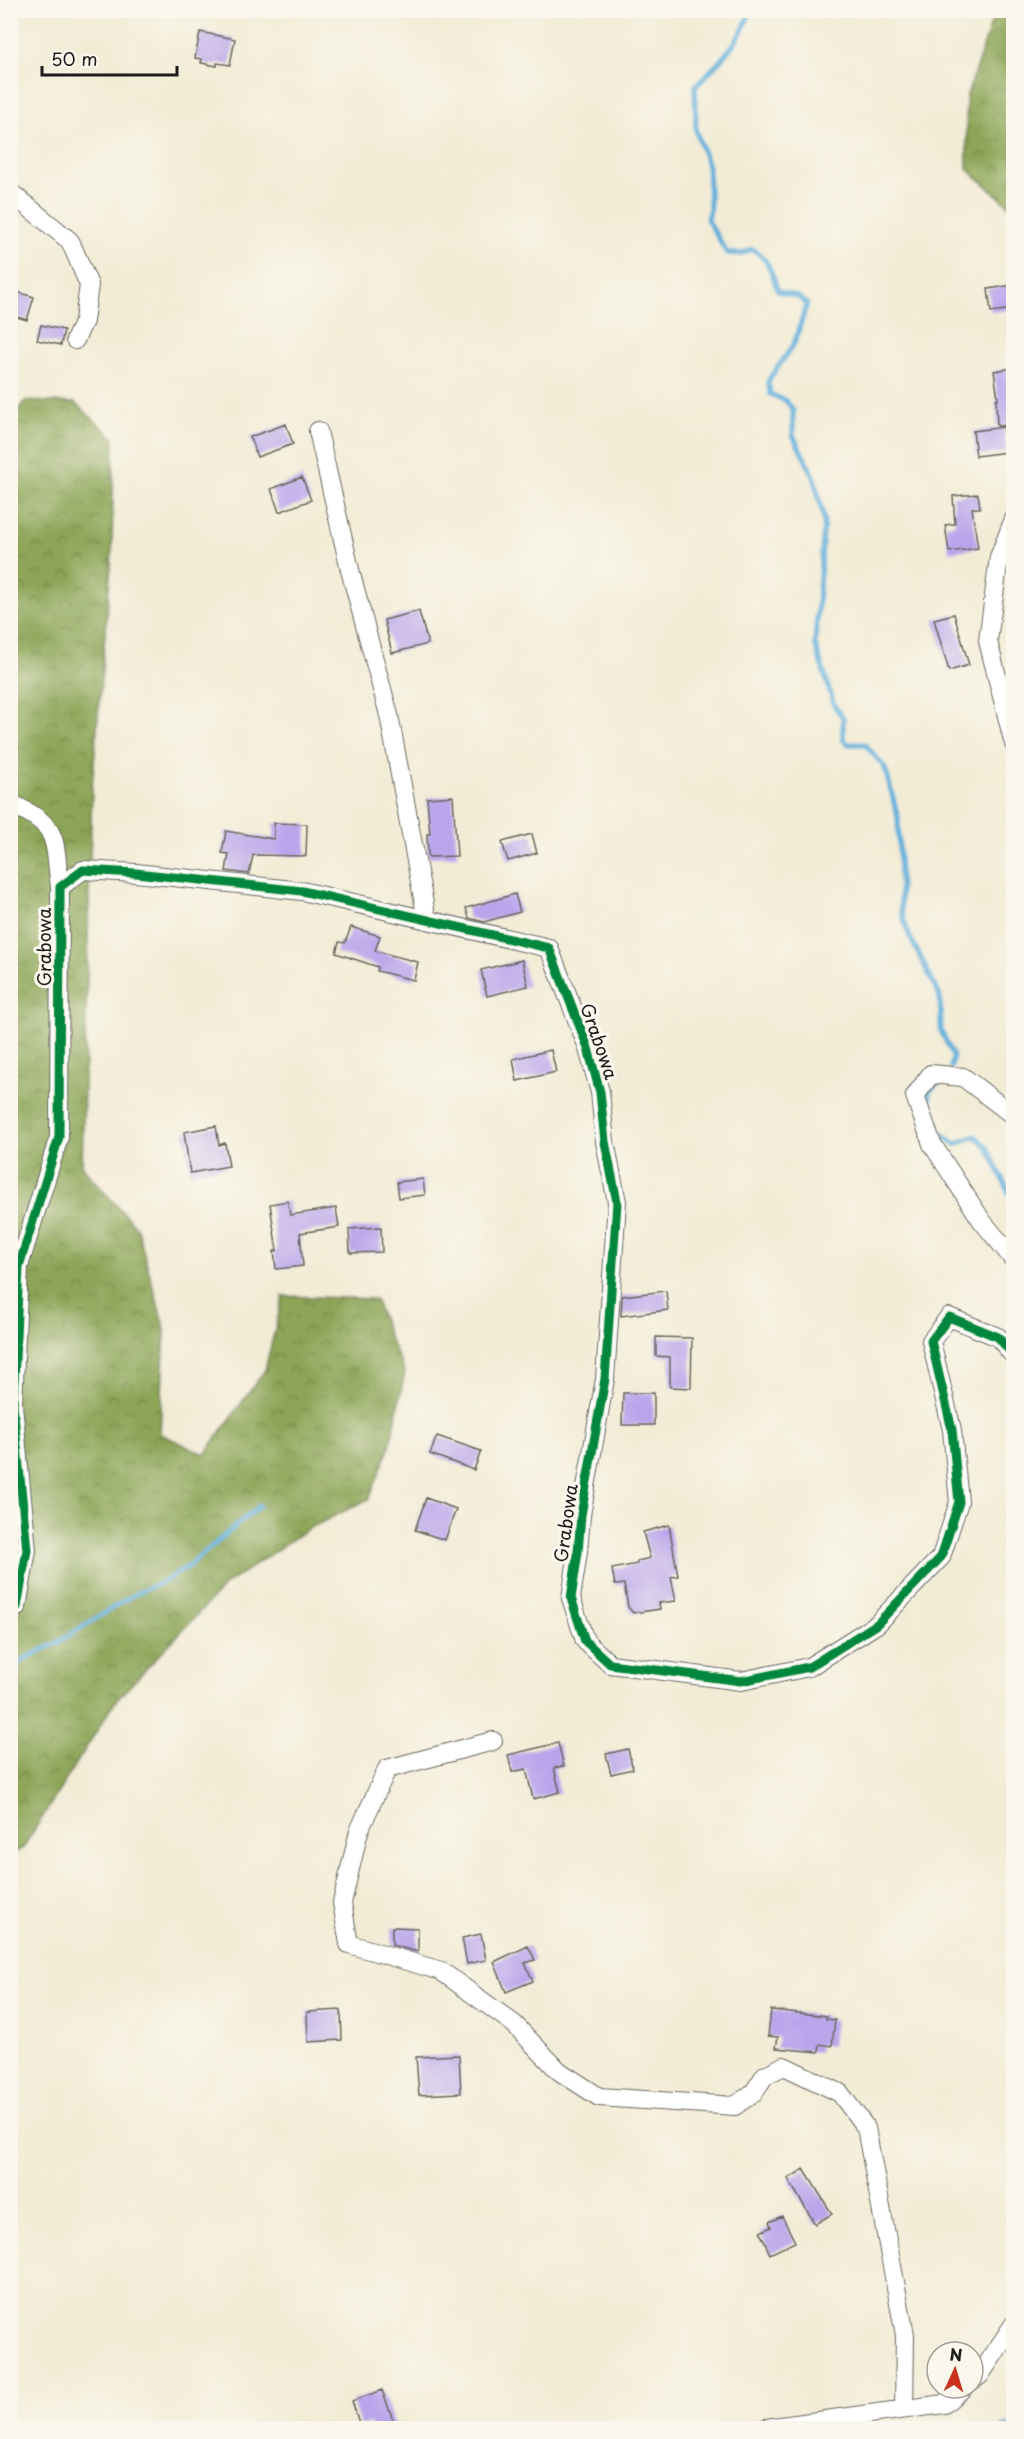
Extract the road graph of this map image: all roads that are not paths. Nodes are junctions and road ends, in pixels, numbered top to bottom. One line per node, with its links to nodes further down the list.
1 (10, 192): 2 (street)
2 (75, 340)
3 (318, 431): 8 (street)
4 (1014, 519): 5 (street)
5 (1014, 744)
6 (10, 803): 7 (street)
7 (60, 887): 8 (street, Grabowa); 12 (street, Grabowa)
8 (427, 920): 11 (street, Grabowa)
9 (1014, 1116): 10 (street)
10 (1014, 1260)
11 (1014, 1356)
12 (10, 1611)
13 (493, 1741): 17 (street)
14 (1014, 2324): 15 (street)
15 (985, 2368)
16 (948, 2400): 17 (street)
17 (904, 2409): 18 (street)
18 (766, 2428)

